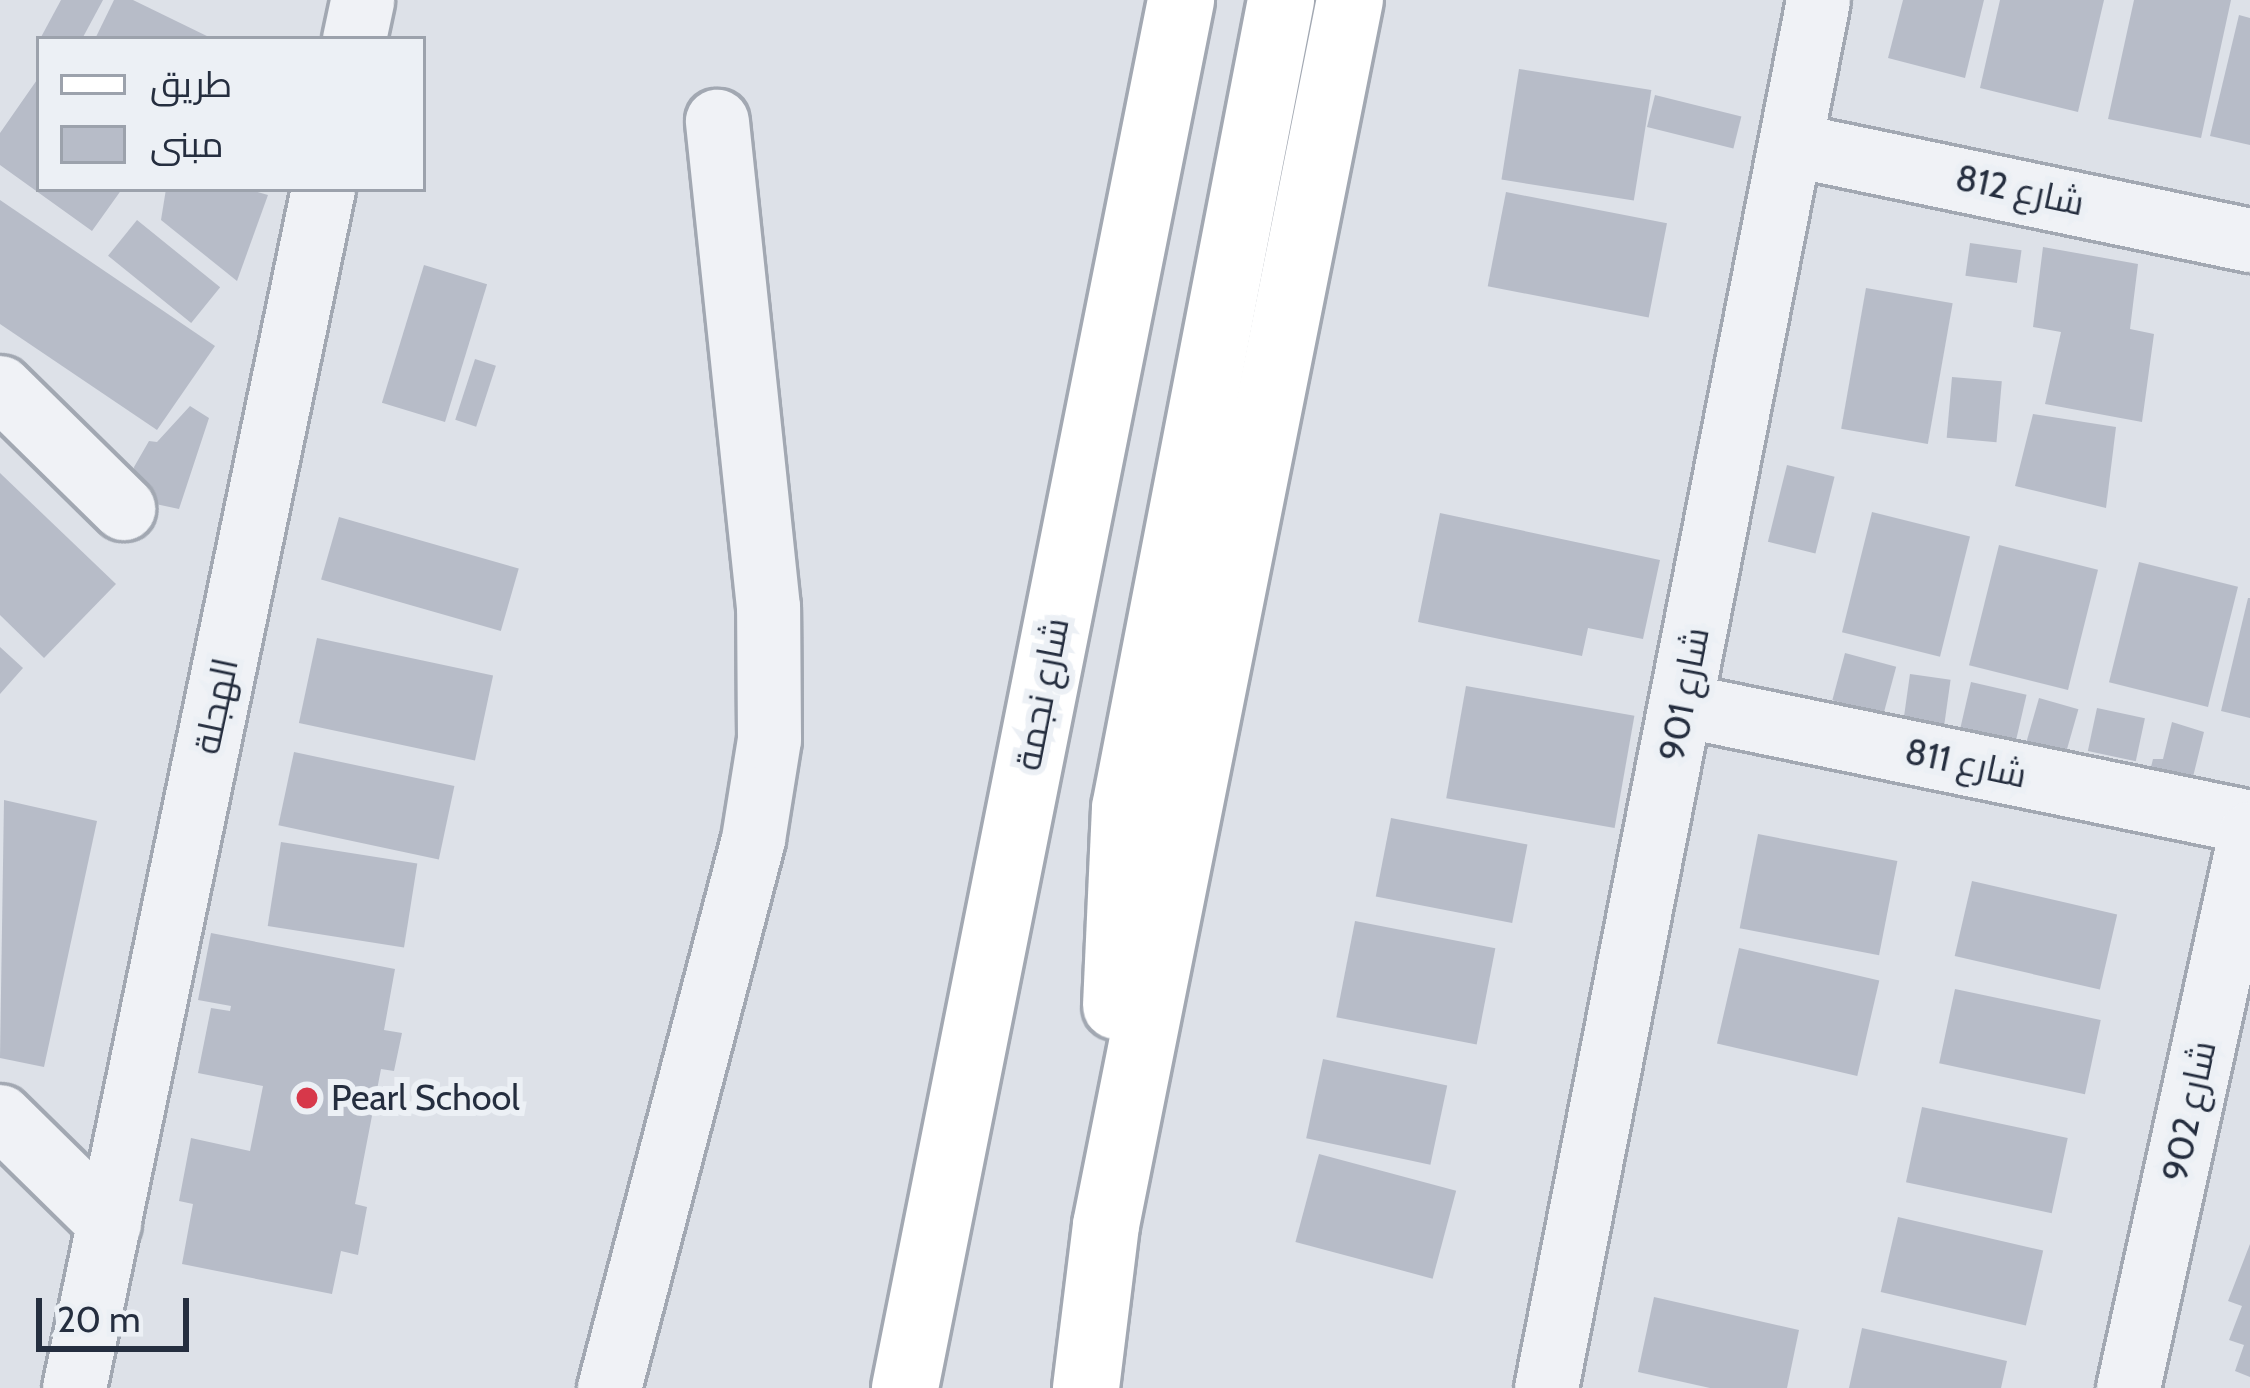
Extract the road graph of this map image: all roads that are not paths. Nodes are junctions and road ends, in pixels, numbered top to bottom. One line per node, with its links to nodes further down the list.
1 (362, 0): 6 (street)
2 (1181, 0): 17 (main road, شارع نجمة)
3 (1281, 0): 19 (main road)
4 (1350, 0): 19 (main road)
5 (1818, 0): 8 (street, شارع 901)
6 (355, 36)
7 (717, 121): 21 (street)
8 (1790, 144): 10 (street, شارع 812); 13 (street, شارع 901)
9 (322, 192): 18 (street, الهجلة)
10 (2250, 240)
11 (0, 387): 12 (street)
12 (123, 508)
13 (1682, 705): 14 (street, شارع 811); 25 (street, شارع 901)
14 (2250, 822)
15 (2250, 833): 26 (street, شارع 902)
16 (0, 1116): 18 (street)
17 (952, 1145): 22 (main road, شارع نجمة); 23 (main road)
18 (109, 1223): 20 (street, الهجلة)
19 (1106, 1225): 24 (main road)
20 (74, 1388)
21 (608, 1388)
22 (905, 1388)
23 (946, 1388)
24 (1086, 1388)
25 (1546, 1388)
26 (2128, 1388)

